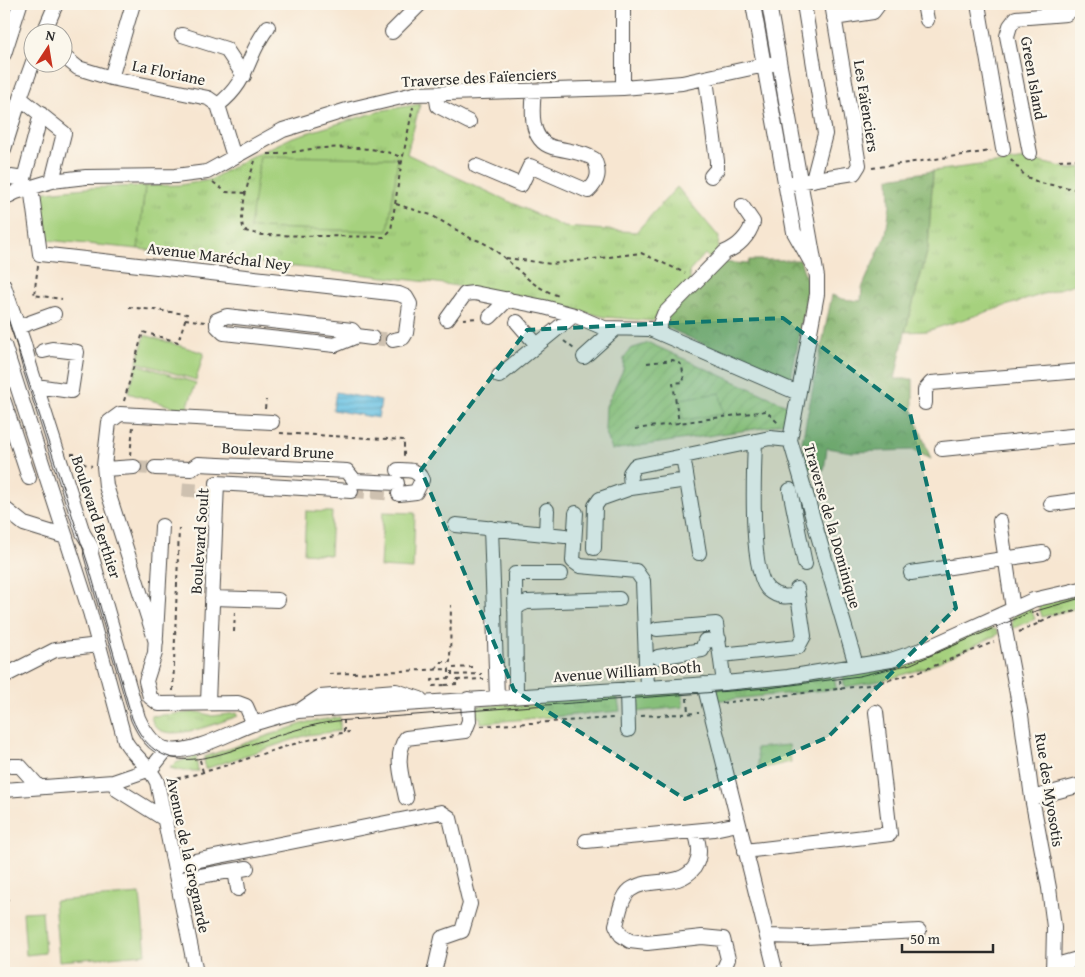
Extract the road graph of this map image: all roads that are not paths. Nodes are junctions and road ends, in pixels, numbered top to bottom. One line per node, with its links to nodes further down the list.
1 (20, 4): 19 (street)
2 (56, 4): 16 (street)
3 (132, 4): 27 (street, La Floriane)
4 (420, 4): 18 (street)
5 (622, 4): 29 (street)
6 (753, 4): 24 (street)
7 (769, 4): 22 (street, Traverse de la Dominique)
8 (804, 4): 44 (street)
9 (832, 4): 14 (street, Les Faïenciers)
10 (879, 4): 14 (street)
11 (924, 4): 15 (street)
12 (978, 4): 37 (street)
13 (1080, 4): 38 (street, Green Island)
14 (834, 18): 44 (street, Les Faïenciers)
15 (927, 20)
16 (48, 22)
17 (268, 27): 26 (street, La Floriane)
18 (392, 32)
19 (6, 35): 21 (street)
20 (182, 36): 26 (street)
21 (4, 54)
22 (778, 62): 24 (street, Traverse des Faïenciers); 44 (street, Traverse de la Dominique)
23 (72, 63): 27 (street, La Floriane)
24 (764, 66): 28 (street, Traverse des Faïenciers); 45 (street)
25 (29, 72): 32 (street)
26 (244, 76): 33 (street, La Floriane)
27 (111, 78): 33 (street, La Floriane)
28 (706, 79): 29 (street, Traverse des Faïenciers); 42 (street)
29 (623, 88): 30 (street, Traverse des Faïenciers)
30 (534, 92): 31 (street, Traverse des Faïenciers); 40 (street)
31 (436, 94): 35 (street); 39 (street, Traverse des Faïenciers)
32 (20, 98): 34 (street); 36 (street)
33 (218, 105): 39 (street, La Floriane)
34 (41, 114): 43 (street); 46 (street)
35 (469, 122)
36 (4, 149)
37 (1003, 149)
38 (1030, 153)
39 (234, 157): 43 (street, Traverse des Faïenciers)
40 (476, 166)
41 (4, 176): 46 (street)
42 (710, 176)
43 (52, 181): 46 (street, Traverse des Faïenciers)
44 (807, 181): 45 (street, Les Faïenciers); 48 (street, Traverse de la Dominique)
45 (785, 184): 49 (street)
46 (16, 190): 63 (street, Avenue Maréchal Ney)
47 (742, 206): 61 (street)
48 (809, 231): 49 (street); 50 (street, Traverse de la Dominique)
49 (797, 240): 50 (street)
50 (816, 273): 71 (street, Traverse de la Dominique)
51 (4, 286): 59 (street, Boulevard Berthier)
52 (508, 298): 54 (street); 55 (street); 56 (street)
53 (54, 314): 59 (street)
54 (574, 315): 60 (street); 64 (street)
55 (490, 317)
56 (447, 319)
57 (517, 322): 64 (street)
58 (217, 323): 62 (street)
59 (18, 327): 66 (street, Boulevard Berthier)
60 (614, 330): 61 (street); 67 (street)
61 (658, 332): 71 (street)
62 (372, 338)
63 (393, 340)
64 (537, 345): 69 (street)
65 (4, 346): 75 (street)
66 (35, 352): 70 (street, Boulevard Berthier); 70 (street)
67 (584, 357)
68 (1081, 371): 73 (street)
69 (499, 376)
70 (36, 386): 137 (street, Boulevard Berthier)
71 (798, 393): 78 (street, Traverse de la Dominique)
72 (4, 402): 76 (street)
73 (925, 403)
74 (272, 422): 83 (street)
75 (30, 427): 76 (street); 104 (street)
76 (13, 432): 85 (street)
77 (1081, 435): 80 (street)
78 (790, 440): 79 (street); 97 (street, Traverse de la Dominique)
79 (755, 441): 81 (street); 122 (street)
80 (942, 449)
81 (683, 456): 86 (street); 88 (street)
82 (134, 467): 83 (street)
83 (104, 468): 120 (street)
84 (155, 468): 87 (street, Boulevard Brune)
85 (29, 478)
86 (687, 480): 88 (street); 106 (street)
87 (398, 482)
88 (632, 488): 105 (street)
89 (790, 490): 101 (street)
90 (351, 491): 113 (street, Boulevard Soult)
91 (1081, 500): 92 (street)
92 (1051, 504)
93 (4, 508): 104 (street)
94 (547, 510): 102 (street)
95 (576, 513): 128 (street)
96 (1000, 521): 108 (street, Rue des Myosotis)
97 (814, 524): 101 (street); 124 (street, Traverse de la Dominique)
98 (456, 525): 100 (street)
99 (162, 526): 120 (street)
100 (491, 528): 102 (street); 131 (street)
101 (798, 529): 109 (street)
102 (546, 534): 103 (street)
103 (565, 536)
104 (66, 537): 121 (street)
105 (594, 548)
106 (698, 553)
107 (1042, 553): 108 (street)
108 (1006, 558): 110 (street); 117 (street, Rue des Myosotis)
109 (805, 564)
110 (911, 573)
111 (561, 574): 116 (street)
112 (1081, 589): 117 (street, Avenue William Booth)
113 (212, 598): 115 (street); 133 (street, Boulevard Soult)
114 (619, 599): 116 (street)
115 (278, 600)
116 (516, 610): 130 (street)
117 (1007, 612): 124 (street, Avenue William Booth); 145 (street, Rue des Myosotis)
118 (657, 629): 119 (street)
119 (719, 639): 122 (street); 123 (street)
120 (156, 642): 133 (street)
121 (99, 645): 125 (street); 139 (street)
122 (721, 655): 126 (street)
123 (658, 658)
124 (856, 665): 126 (street, Avenue William Booth)
125 (4, 676)
126 (724, 683): 127 (street, Avenue William Booth)
127 (704, 684): 128 (street, Avenue William Booth); 147 (street)
128 (647, 688): 129 (street, Avenue William Booth)
129 (626, 689): 130 (street, Avenue William Booth); 136 (street)
130 (516, 696): 131 (street, Avenue William Booth)
131 (497, 697): 132 (street, Avenue William Booth)
132 (468, 699): 135 (street, Avenue William Booth); 144 (street)
133 (208, 702): 135 (street)
134 (876, 712): 150 (street)
135 (254, 724): 137 (street, Avenue William Booth)
136 (628, 730)
137 (167, 749): 139 (street, Avenue de la Grognarde)
138 (11, 766): 142 (street)
139 (154, 775): 140 (street); 146 (street, Avenue de la Grognarde)
140 (113, 782): 142 (street); 146 (street)
141 (1081, 784): 145 (street)
142 (39, 788): 143 (street)
143 (4, 790)
144 (406, 798)
145 (1032, 798): 157 (street, Rue des Myosotis)
146 (166, 820): 151 (street, Avenue de la Grognarde)
147 (738, 824): 148 (street); 150 (street)
148 (695, 831): 149 (street); 160 (street)
149 (586, 841)
150 (745, 851): 155 (street)
151 (174, 865): 152 (street, Avenue de la Grognarde); 159 (street)
152 (177, 880): 153 (street); 158 (street, Avenue de la Grognarde)
153 (238, 889)
154 (918, 931): 155 (street)
155 (767, 936): 161 (street)
156 (1081, 958): 157 (street)
157 (1053, 970)
158 (196, 973)
159 (434, 973)
160 (722, 973)
161 (776, 973)

